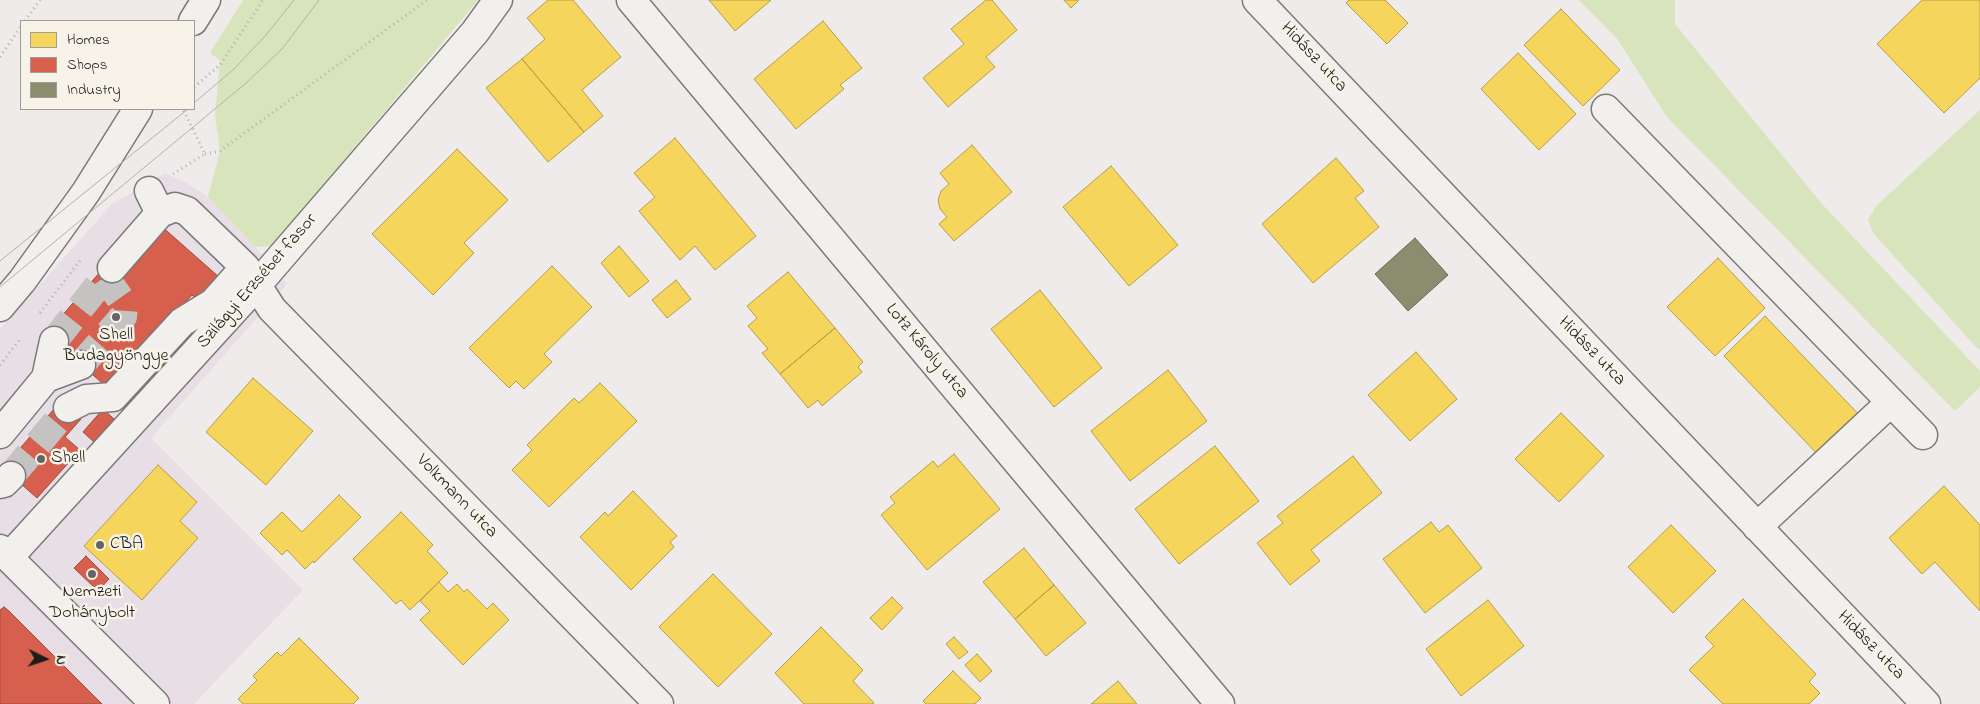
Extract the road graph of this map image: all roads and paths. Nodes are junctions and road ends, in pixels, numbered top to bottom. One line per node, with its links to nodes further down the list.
1 (40, 0): 8 (path)
2 (206, 0): 9 (street)
3 (263, 0): 12 (path)
4 (427, 0): 15 (path)
5 (498, 0): 17 (street, Szilágyi Erzsébet fasor)
6 (632, 0): 30 (street, Lotz Károly utca)
7 (1257, 0): 26 (street, Hidász utca)
8 (26, 20)
9 (194, 20)
10 (20, 27): 11 (path)
11 (0, 57)
12 (195, 86)
13 (1606, 109): 22 (street)
14 (137, 110): 18 (street)
15 (205, 154)
16 (112, 268): 17 (street, Volkmann utca)
17 (251, 277): 23 (street); 27 (street, Szilágyi Erzsébet fasor); 29 (street, Volkmann utca)
18 (0, 307)
19 (54, 341): 21 (street)
20 (81, 365): 21 (street)
21 (46, 378): 24 (street)
22 (1891, 402): 25 (street); 26 (street)
23 (68, 408)
24 (0, 434)
25 (1923, 435)
26 (1757, 527): 31 (street, Hidász utca)
27 (4, 553): 28 (street)
28 (155, 704)
29 (659, 704)
30 (1220, 704)
31 (1926, 704)

